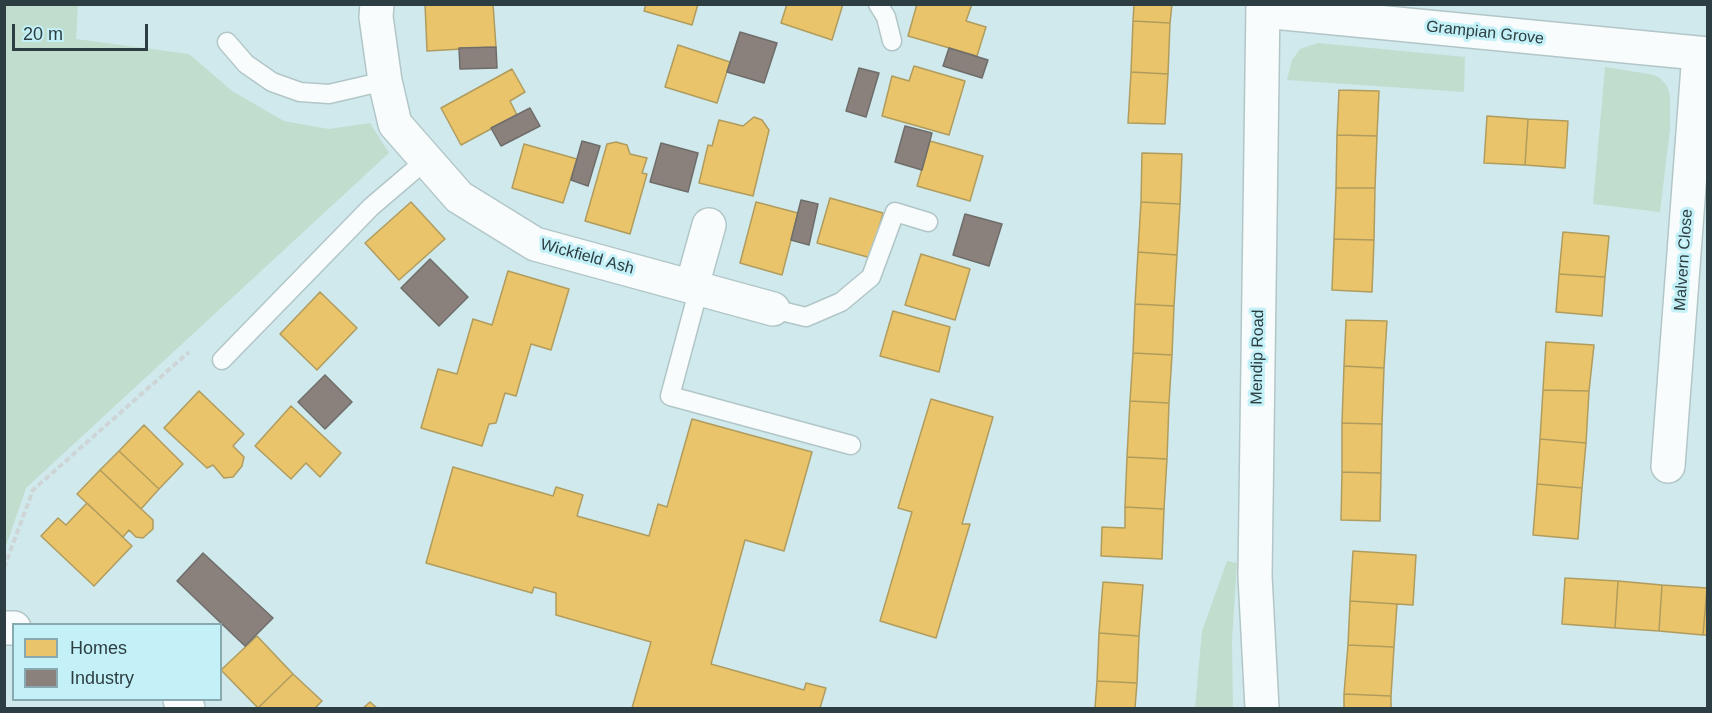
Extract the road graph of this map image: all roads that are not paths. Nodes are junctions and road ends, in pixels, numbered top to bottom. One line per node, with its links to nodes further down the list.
1 (377, 4): 7 (street, Wickfield Ash)
2 (878, 4): 4 (lane)
3 (1263, 8): 6 (street, Grampian Grove); 16 (street, Mendip Road)
4 (892, 41)
5 (227, 42): 7 (lane)
6 (1703, 54): 15 (street, Malvern Close)
7 (385, 81): 8 (street, Wickfield Ash)
8 (426, 160): 11 (street, Wickfield Ash); 13 (lane)
9 (928, 222): 12 (lane)
10 (709, 225): 11 (street)
11 (695, 287): 12 (street, Wickfield Ash); 14 (lane)
12 (773, 309)
13 (222, 360)
14 (851, 445)
15 (1668, 466)
16 (1262, 708)

